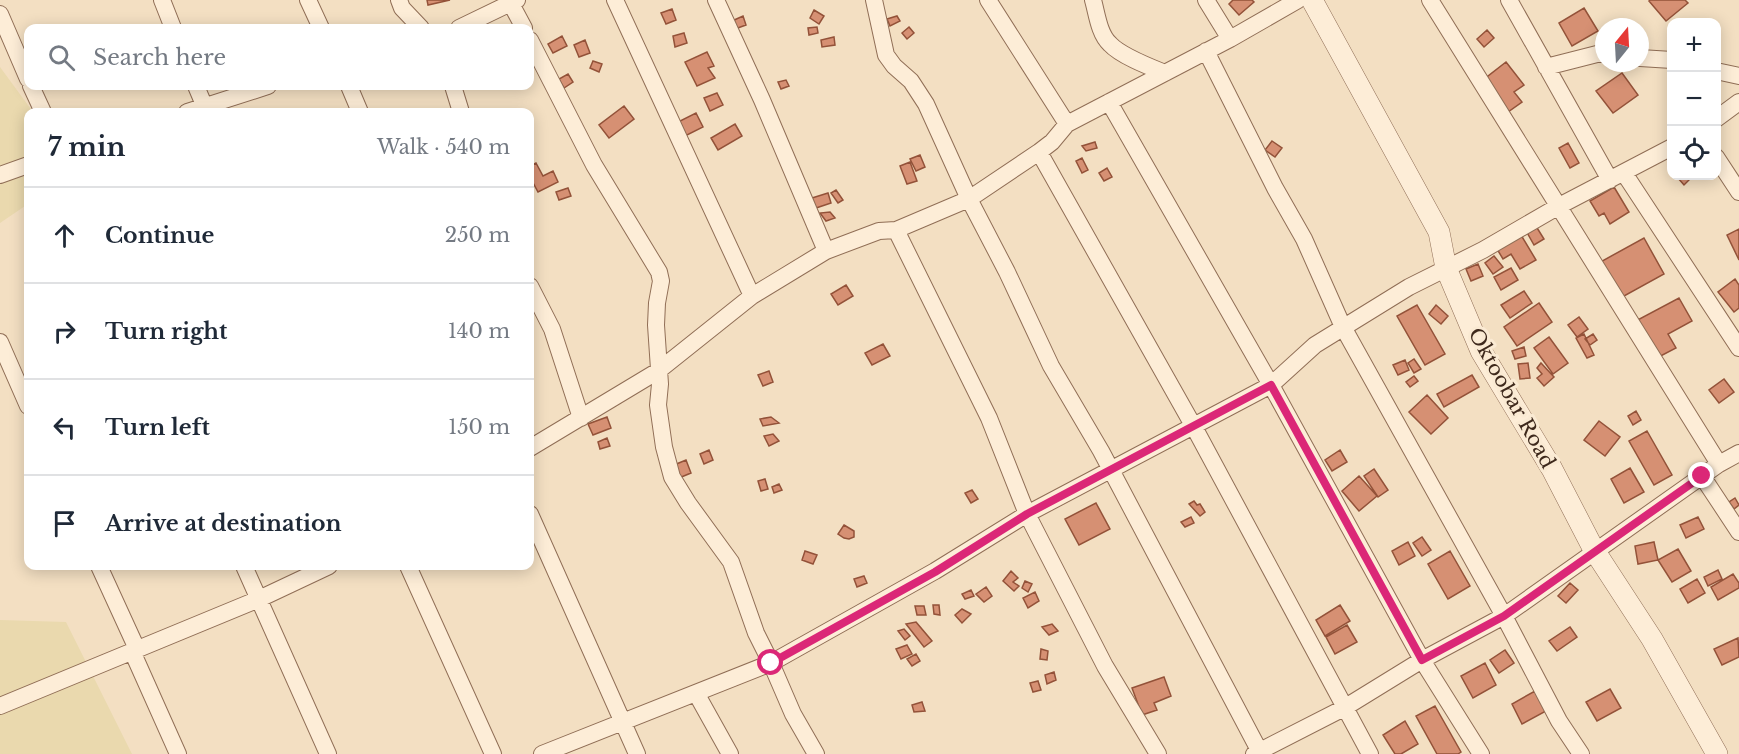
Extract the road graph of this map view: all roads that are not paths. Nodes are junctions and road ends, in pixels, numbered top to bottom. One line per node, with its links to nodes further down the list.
1 (162, 0): 16 (street)
2 (308, 0): 17 (street)
3 (399, 0): 18 (street)
4 (615, 0): 59 (street)
5 (716, 0): 56 (street)
6 (874, 0): 53 (street)
7 (988, 0): 45 (street)
8 (1093, 0): 30 (street)
9 (1206, 0): 21 (street)
10 (1298, 0): 21 (street)
11 (1312, 0): 57 (street, Oktoobar Road)
12 (1430, 0): 54 (street)
13 (1509, 0): 27 (street)
14 (512, 1): 19 (street); 20 (street)
15 (0, 15): 28 (street)
16 (172, 24)
17 (319, 24)
18 (417, 24)
19 (467, 24)
20 (522, 24)
21 (1230, 39): 23 (street)
22 (534, 48): 63 (street)
23 (1206, 51): 30 (street); 60 (street)
24 (1595, 54): 27 (street)
25 (1649, 59): 26 (street)
26 (1667, 60)
27 (1545, 67): 51 (street)
28 (24, 70)
29 (1721, 72): 31 (street)
30 (1165, 73): 37 (street)
31 (1739, 76)
32 (33, 90): 39 (street)
33 (198, 90): 40 (street)
34 (258, 90): 41 (street)
35 (350, 90): 42 (street)
36 (454, 90): 43 (street)
37 (1109, 102): 45 (street); 64 (street)
38 (1739, 102): 44 (street)
39 (41, 108)
40 (205, 108)
41 (211, 108)
42 (358, 108)
43 (460, 108)
44 (1721, 115)
45 (1067, 124): 47 (street)
46 (1667, 149): 51 (street)
47 (1039, 152): 53 (street); 67 (street)
48 (1721, 165): 52 (street)
49 (24, 166): 50 (street)
50 (0, 175)
51 (1617, 176): 54 (street); 62 (street)
52 (1739, 192)
53 (969, 199): 55 (street); 71 (street)
54 (1559, 206): 57 (street); 70 (street)
55 (896, 230): 56 (street); 73 (street)
56 (826, 251): 59 (street)
57 (1446, 268): 60 (street); 76 (street, Oktoobar Road)
58 (534, 294): 66 (street)
59 (752, 296): 63 (street)
60 (1343, 327): 64 (street); 82 (street)
61 (0, 342): 65 (street)
62 (1739, 348)
63 (658, 371): 66 (street); 85 (street)
64 (1271, 385): 67 (street); 84 (street)
65 (24, 397)
66 (580, 418): 68 (street)
67 (1194, 427): 71 (street); 88 (street)
68 (534, 446)
69 (1739, 453): 70 (street)
70 (1719, 464): 72 (street)
71 (1109, 470): 73 (street); 90 (street)
72 (1702, 476): 75 (street); 76 (street)
73 (1027, 514): 85 (street); 98 (street)
74 (534, 523): 89 (street)
75 (1739, 532)
76 (1594, 550): 82 (street); 102 (street, Oktoobar Road)
77 (101, 570): 83 (street)
78 (246, 570): 81 (street)
79 (321, 570): 81 (street)
80 (410, 570): 93 (street)
81 (259, 599): 83 (street); 92 (street)
82 (1504, 616): 84 (street); 101 (street)
83 (135, 650): 87 (street); 91 (street)
84 (1422, 660): 88 (street); 100 (street)
85 (771, 663): 86 (street); 97 (street)
86 (696, 693): 89 (street); 96 (street)
87 (0, 706)
88 (1344, 708): 90 (street); 99 (street)
89 (623, 723): 94 (street); 95 (street)
90 (1258, 753)
91 (178, 754)
92 (328, 754)
93 (493, 754)
94 (542, 754)
95 (637, 754)
96 (730, 754)
97 (816, 754)
98 (1158, 754)
99 (1370, 754)
100 (1480, 754)
101 (1581, 754)
102 (1717, 754)

